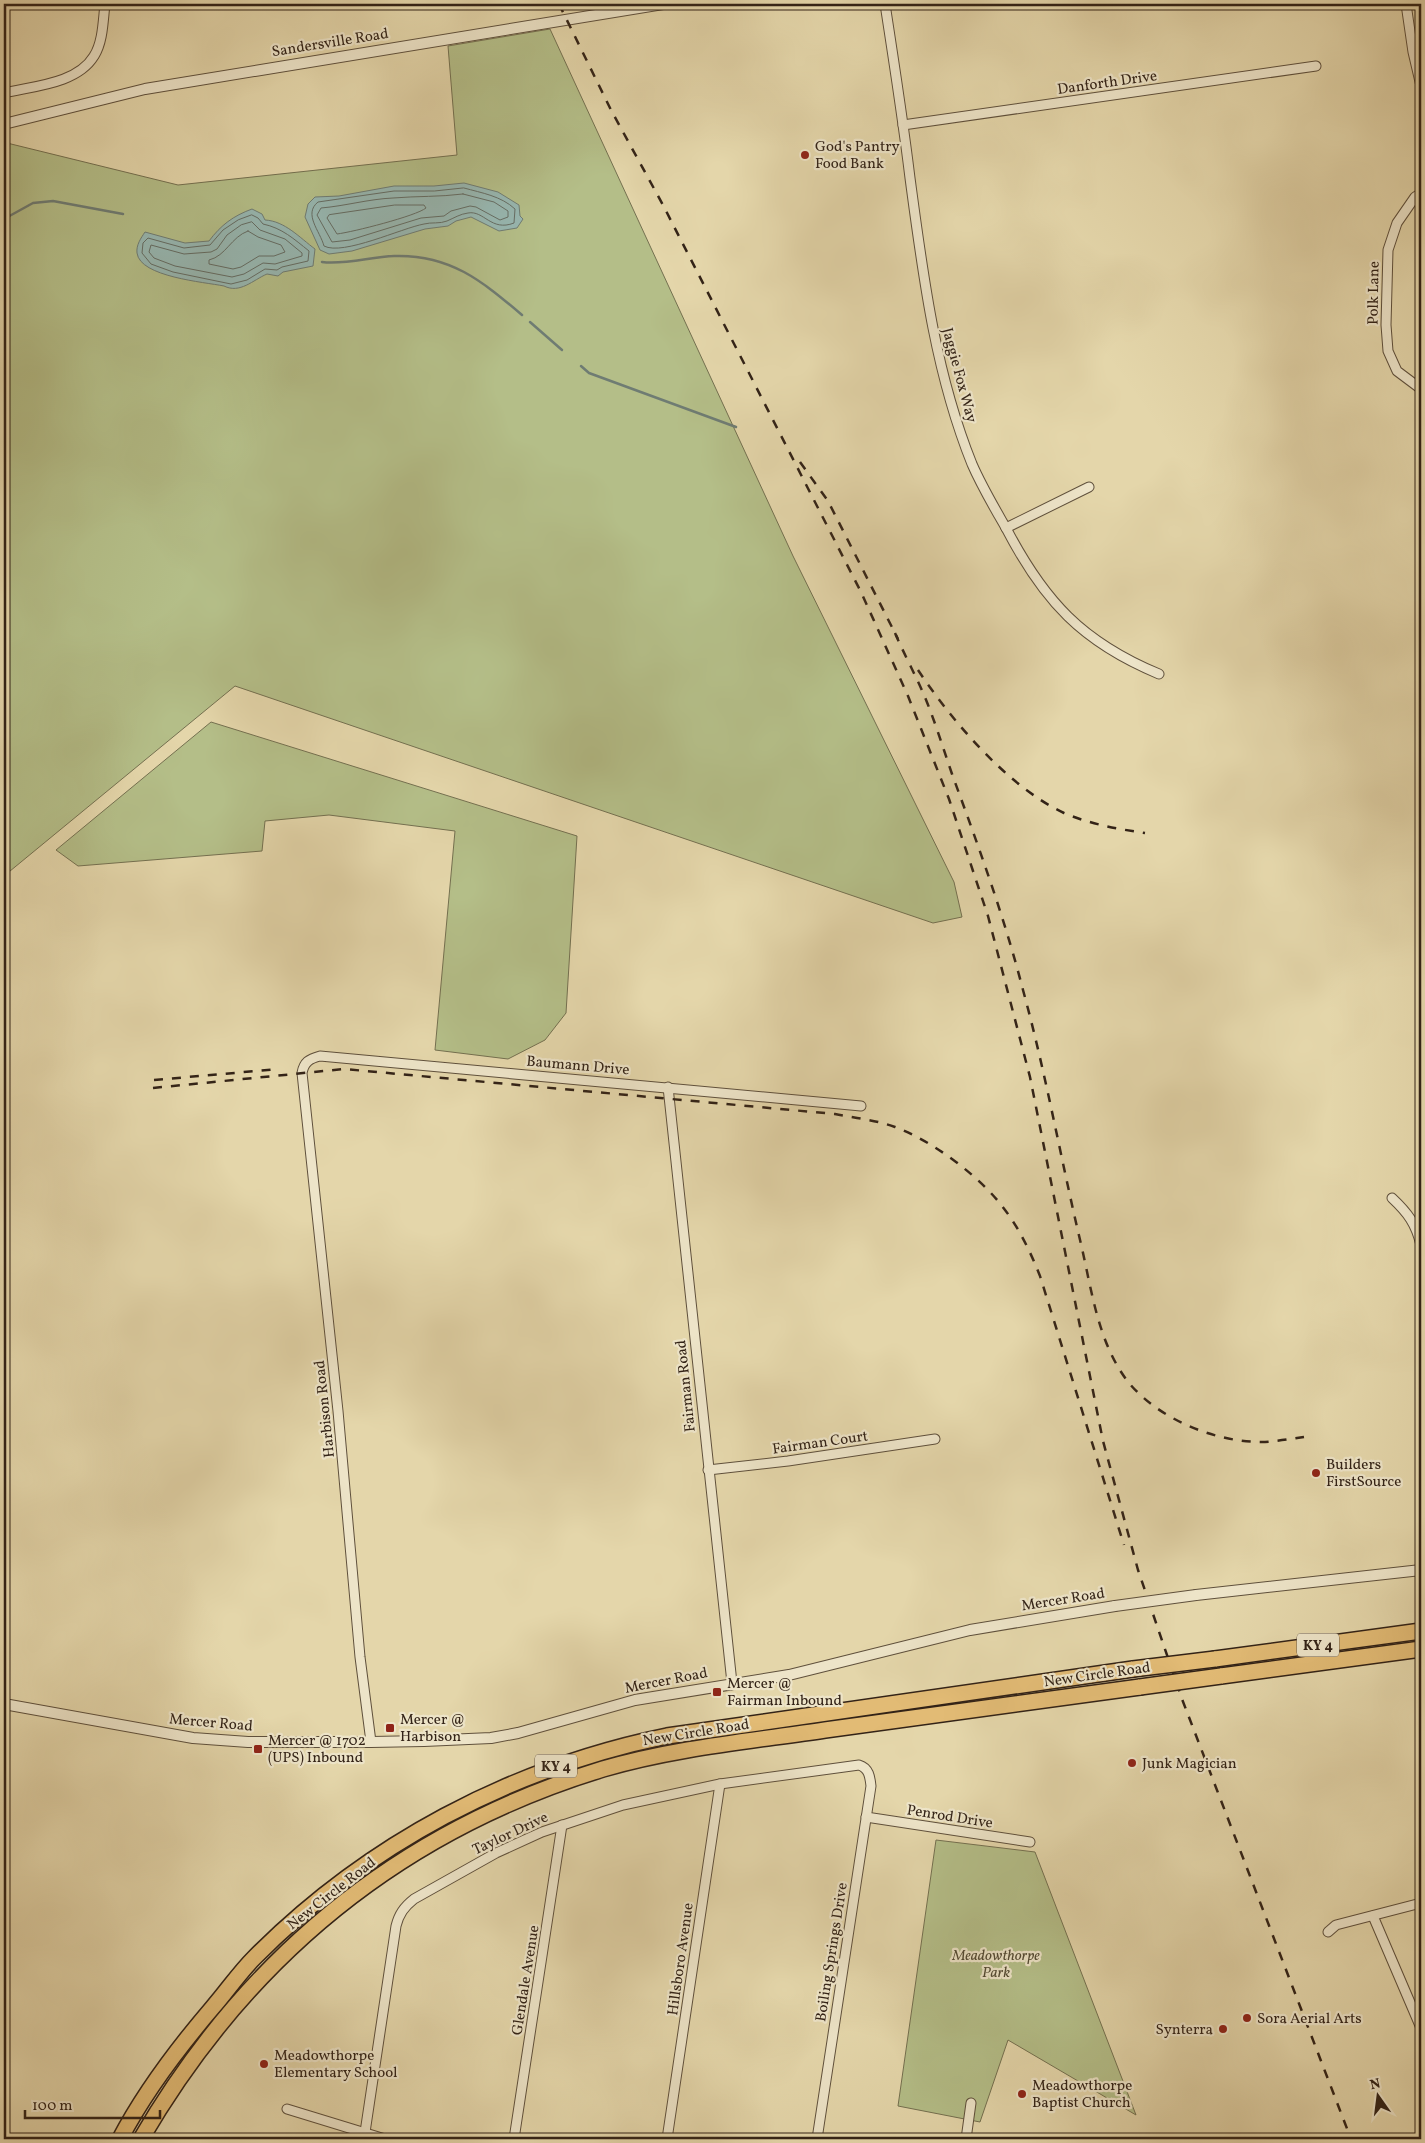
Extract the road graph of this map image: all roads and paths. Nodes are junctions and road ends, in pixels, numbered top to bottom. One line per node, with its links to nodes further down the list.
1 (105, 4): 8 (street)
2 (663, 4): 9 (street, Sandersville Road)
3 (885, 4): 10 (street, Jaggie Fox Way)
4 (1406, 4): 6 (street)
5 (1316, 66): 10 (street, Danforth Drive)
6 (1420, 76): 7 (street)
7 (1421, 86)
8 (4, 93)
9 (4, 124)
10 (903, 125): 14 (street, Jaggie Fox Way)
11 (1421, 193): 12 (street, Polk Lane)
12 (1421, 389)
13 (1089, 486): 14 (street)
14 (1006, 528): 15 (street, Jaggie Fox Way)
15 (1159, 674)
16 (302, 1073): 17 (street, Baumann Drive); 28 (street, Harbison Road)
17 (668, 1087): 18 (street, Baumann Drive); 22 (street, Fairman Road)
18 (861, 1106)
19 (1392, 1198): 20 (street)
20 (1421, 1245)
21 (935, 1439): 22 (street, Fairman Court)
22 (708, 1470): 26 (street, Fairman Road)
23 (1421, 1570): 26 (street, Mercer Road, bridge)
24 (1421, 1631): 41 (highway, New Circle Road / KY 4, bridge)
25 (1421, 1649): 42 (highway, New Circle Road / KY 4, bridge)
26 (732, 1683): 28 (street, Mercer Road)
27 (4, 1704): 28 (street, Mercer Road)
28 (371, 1742)
29 (867, 1770): 30 (street, Taylor Drive); 31 (street, Boiling Springs Drive)
30 (720, 1784): 32 (street, Taylor Drive); 45 (street, Hillsboro Avenue)
31 (866, 1817): 33 (street, Penrod Drive); 46 (street, Boiling Springs Drive)
32 (562, 1825): 40 (street, Taylor Drive); 44 (street, Glendale Avenue)
33 (1030, 1842)
34 (1421, 1903): 35 (street)
35 (1373, 1916): 36 (street); 37 (street)
36 (1328, 1932)
37 (1421, 2028)
38 (971, 2103): 47 (street)
39 (287, 2109): 40 (street)
40 (365, 2136): 43 (street)
41 (120, 2139)
42 (141, 2139)
43 (385, 2139)
44 (514, 2139)
45 (667, 2139)
46 (817, 2139)
47 (966, 2139)

